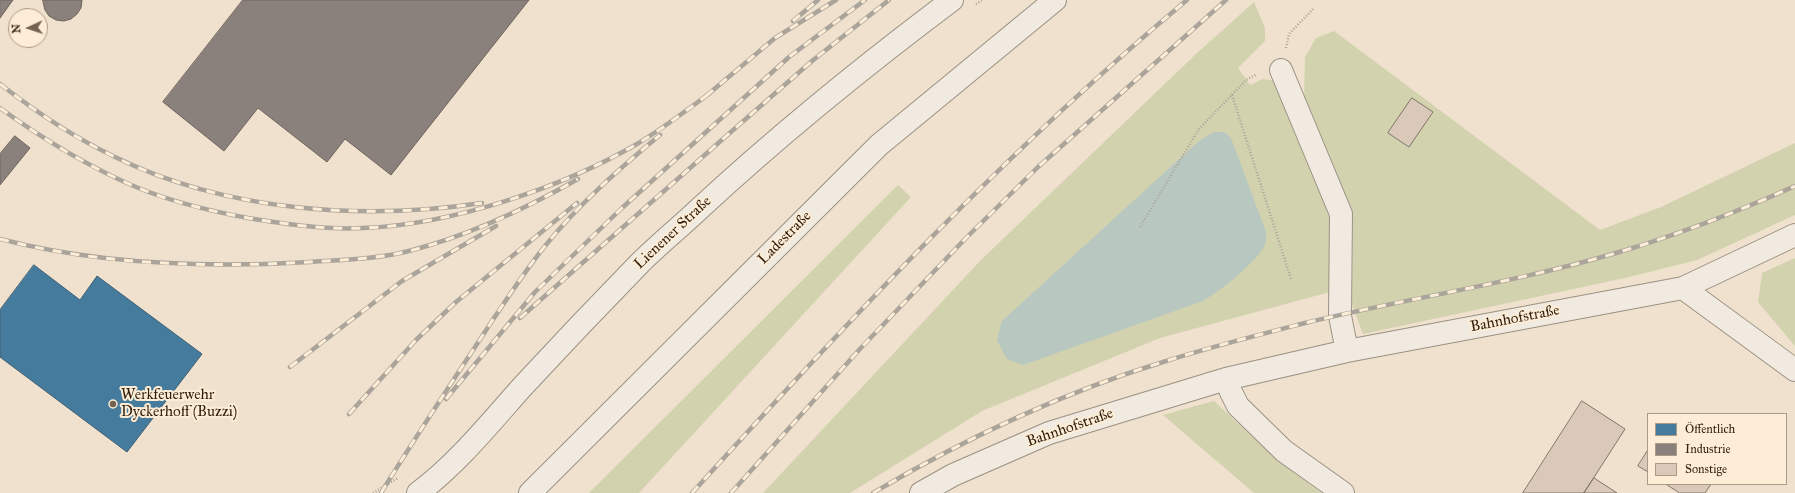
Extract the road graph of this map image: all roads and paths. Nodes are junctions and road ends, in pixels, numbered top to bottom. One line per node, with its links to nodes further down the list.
1 (952, 0): 13 (street, Lienener Straße)
2 (1055, 0): 14 (street, Ladestraße)
3 (1314, 8): 4 (path)
4 (1281, 70): 5 (path); 10 (street)
5 (1232, 95): 6 (path); 8 (path)
6 (1140, 227)
7 (1795, 235): 9 (street, Bahnhofstraße)
8 (1291, 279)
9 (1683, 288): 10 (street, Bahnhofstraße); 11 (street)
10 (1347, 351): 12 (street, Bahnhofstraße)
11 (1795, 370)
12 (1226, 379): 15 (street, Bahnhofstraße); 16 (street)
13 (418, 493)
14 (530, 493)
15 (921, 493)
16 (1343, 493)

